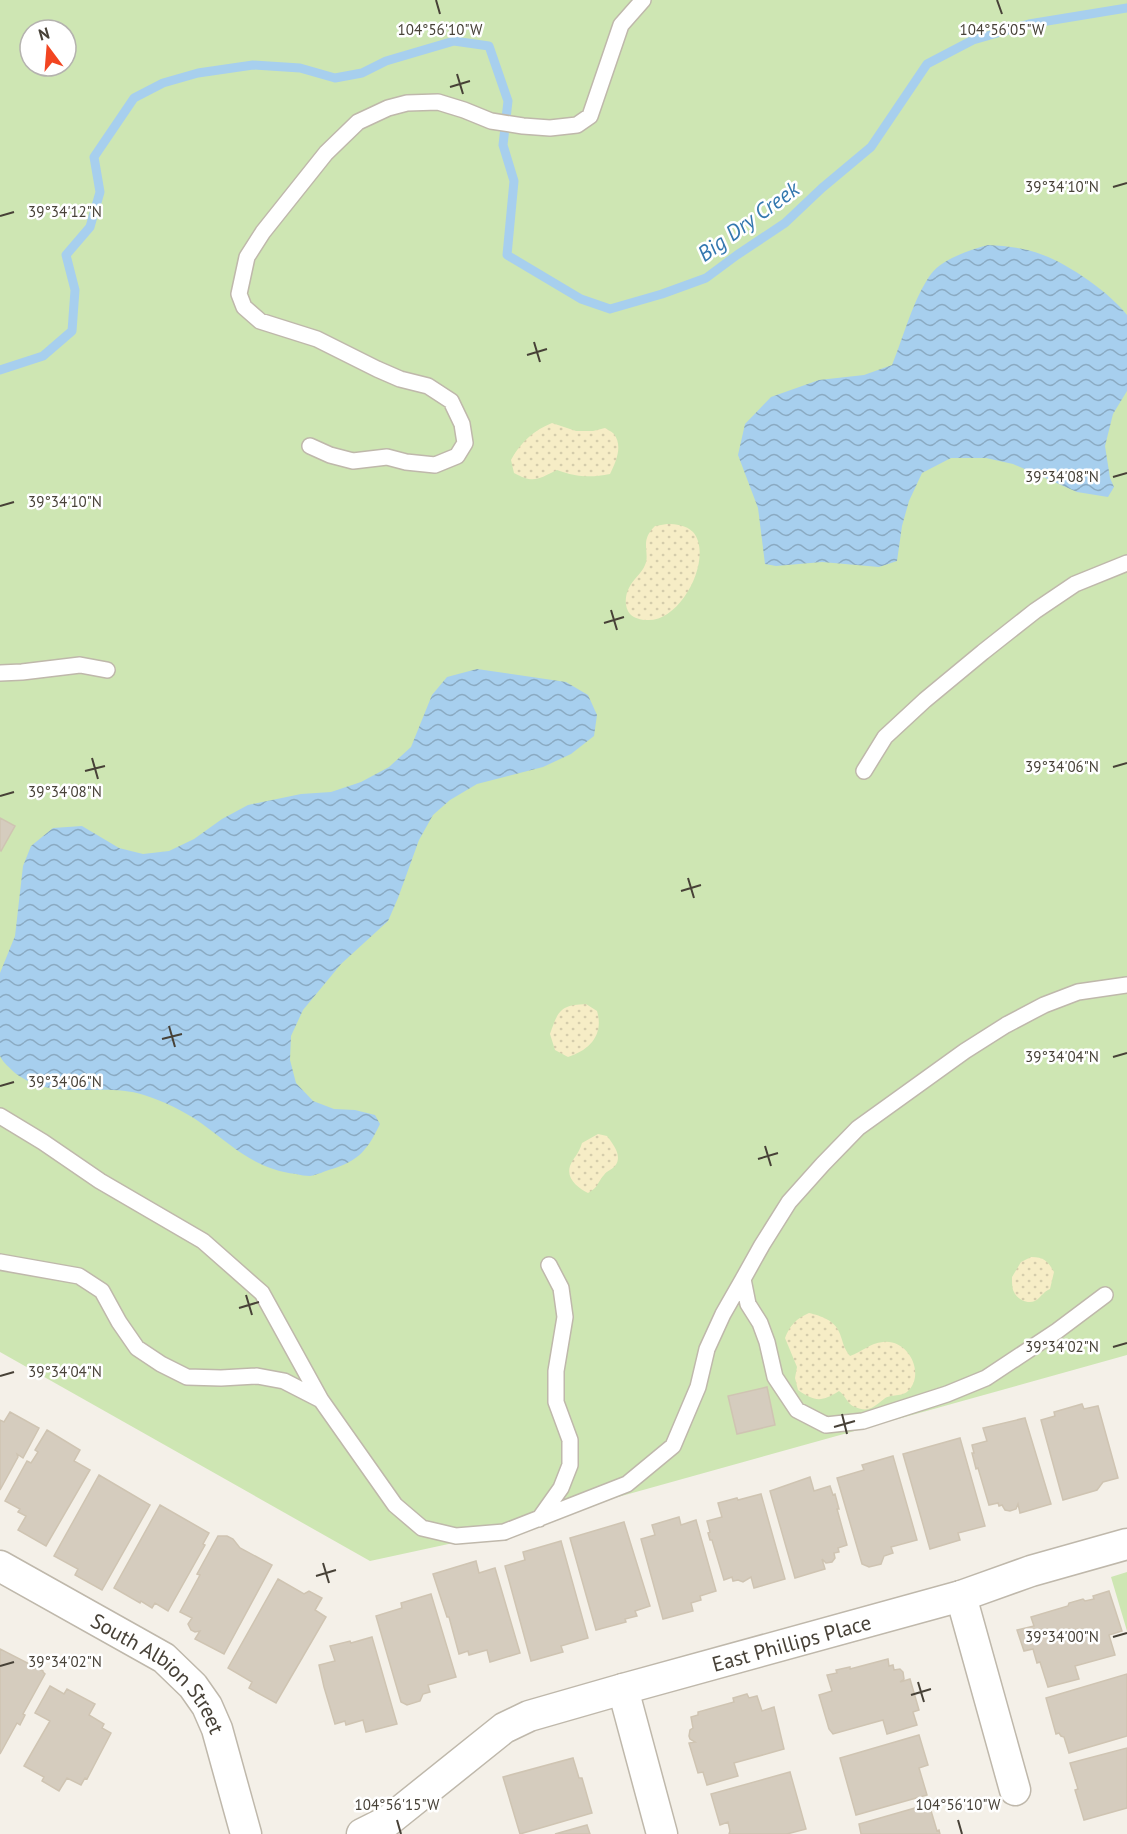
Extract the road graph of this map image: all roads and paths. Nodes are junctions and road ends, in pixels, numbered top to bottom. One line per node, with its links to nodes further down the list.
1 (643, 0): 2 (lane)
2 (310, 446)
3 (1127, 563): 6 (lane)
4 (107, 670): 5 (lane)
5 (0, 673)
6 (864, 771)
7 (1127, 986): 11 (lane)
8 (0, 1116): 13 (lane)
9 (0, 1262): 13 (lane)
10 (549, 1265): 14 (lane)
11 (743, 1279): 12 (lane); 14 (lane)
12 (1105, 1294)
13 (321, 1400): 14 (lane)
14 (539, 1519)
15 (1127, 1544): 17 (street, East Phillips Place)
16 (0, 1566): 20 (street, South Albion Street)
17 (961, 1596): 18 (street, East Phillips Place); 19 (street)
18 (623, 1689): 21 (street, East Phillips Place); 22 (street)
19 (1015, 1790)
20 (246, 1834)
21 (362, 1834)
22 (662, 1834)

